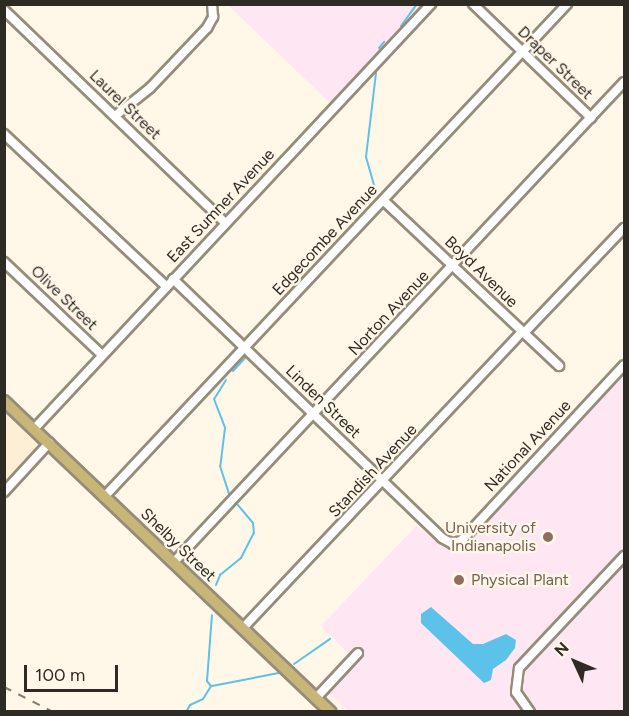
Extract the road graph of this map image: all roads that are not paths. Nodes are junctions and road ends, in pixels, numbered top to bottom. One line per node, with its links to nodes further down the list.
1 (212, 4): 8 (street)
2 (431, 4): 12 (street, East Sumner Avenue)
3 (473, 4): 6 (street, Draper Street)
4 (567, 4): 6 (street, Edgecombe Avenue)
5 (4, 10): 8 (street, Laurel Street)
6 (522, 52): 9 (street, Draper Street); 11 (street, Edgecombe Avenue)
7 (624, 82): 9 (street, Norton Avenue)
8 (115, 116): 12 (street, Laurel Street)
9 (591, 118): 15 (street, Norton Avenue)
10 (4, 134): 16 (street, Linden Street)
11 (383, 200): 15 (street, Boyd Avenue); 18 (street, Edgecombe Avenue)
12 (225, 223): 16 (street, East Sumner Avenue)
13 (624, 228): 17 (street, Standish Avenue)
14 (4, 262): 19 (street, Olive Street)
15 (454, 267): 17 (street, Boyd Avenue); 23 (street, Norton Avenue)
16 (170, 283): 18 (street, Linden Street); 19 (street, East Sumner Avenue)
17 (523, 333): 21 (street, Boyd Avenue); 26 (street, Standish Avenue)
18 (243, 347): 23 (street, Linden Street); 28 (street, Edgecombe Avenue)
19 (102, 355): 24 (street, East Sumner Avenue)
20 (624, 365): 29 (street, National Avenue)
21 (559, 366)
22 (4, 401): 24 (main road, Shelby Street)
23 (314, 414): 26 (street, Linden Street); 31 (street, Norton Avenue)
24 (34, 429): 25 (main road, Shelby Street)
25 (50, 443): 27 (street); 28 (main road, Shelby Street)
26 (384, 482): 29 (street, Linden Street); 32 (street, Standish Avenue)
27 (4, 492)
28 (105, 496): 31 (main road, Shelby Street)
29 (453, 544)
30 (624, 556): 36 (street)
31 (174, 562): 32 (main road, Shelby Street)
32 (243, 628): 34 (main road, Shelby Street)
33 (358, 653): 34 (street)
34 (316, 698): 35 (main road, Shelby Street)
35 (331, 711)
36 (530, 711)

